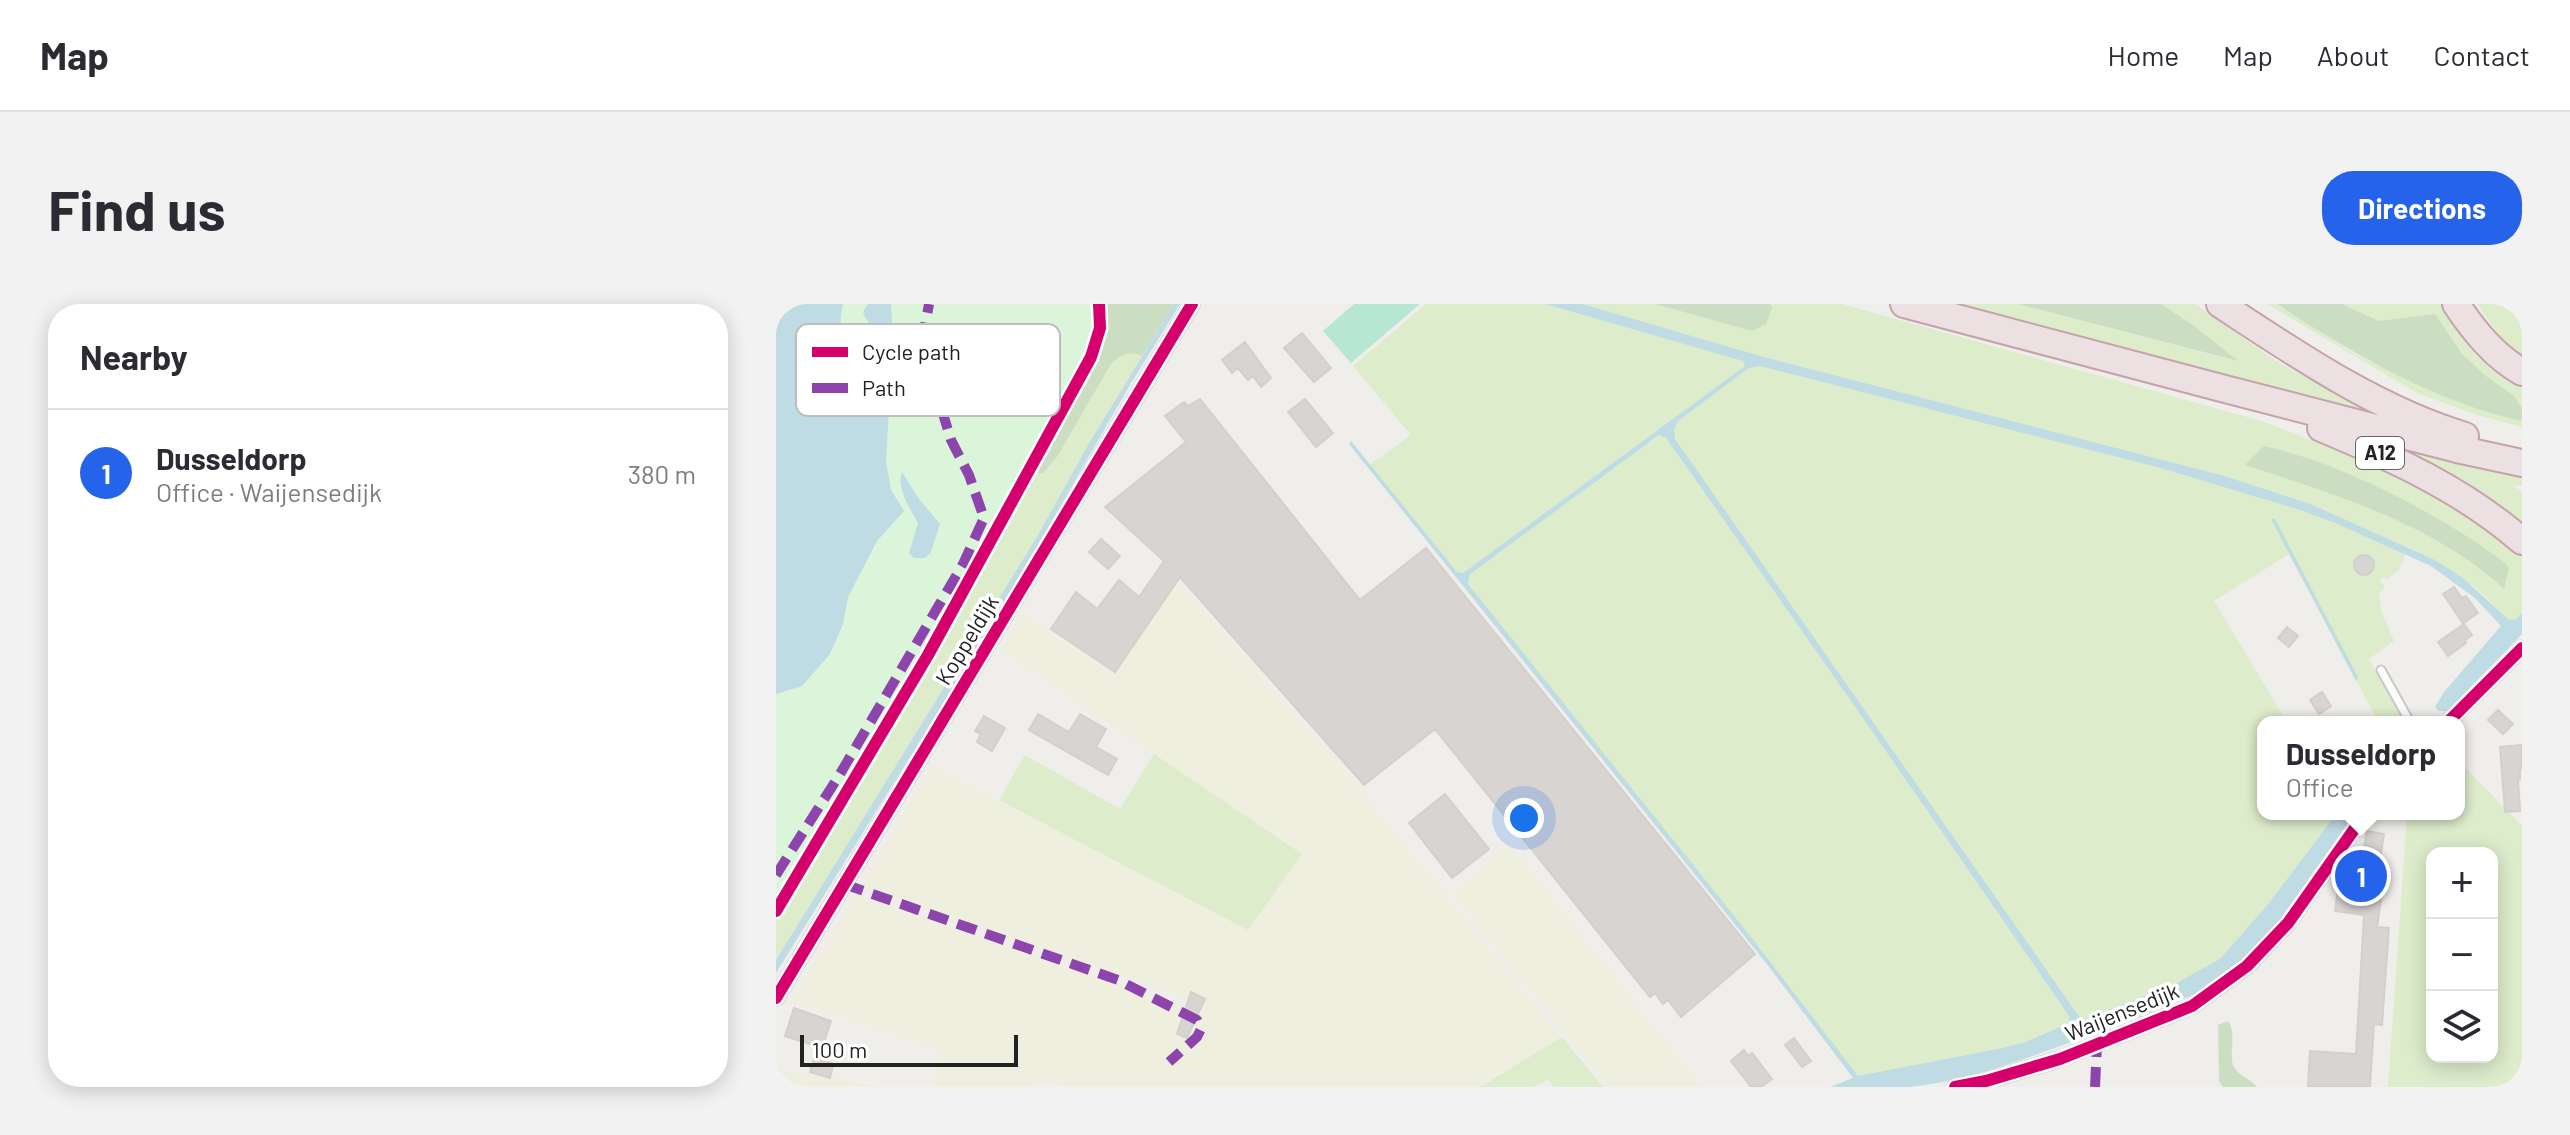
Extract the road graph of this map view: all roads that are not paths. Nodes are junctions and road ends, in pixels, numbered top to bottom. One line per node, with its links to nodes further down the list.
1 (1192, 304): 15 (street, Koppeldijk)
2 (1904, 304): 6 (highway, A12)
3 (2220, 304): 7 (highway, A12)
4 (2456, 304): 5 (highway)
5 (2522, 372)
6 (2225, 389): 8 (highway, A12); 9 (highway, A12)
7 (2522, 453)
8 (2522, 463)
9 (2522, 541)
10 (2522, 648): 13 (street)
11 (2381, 670): 12 (lane)
12 (2407, 716)
13 (2454, 716)
14 (2361, 820): 16 (street, Waijensedijk)
15 (776, 998)
16 (1955, 1087)

